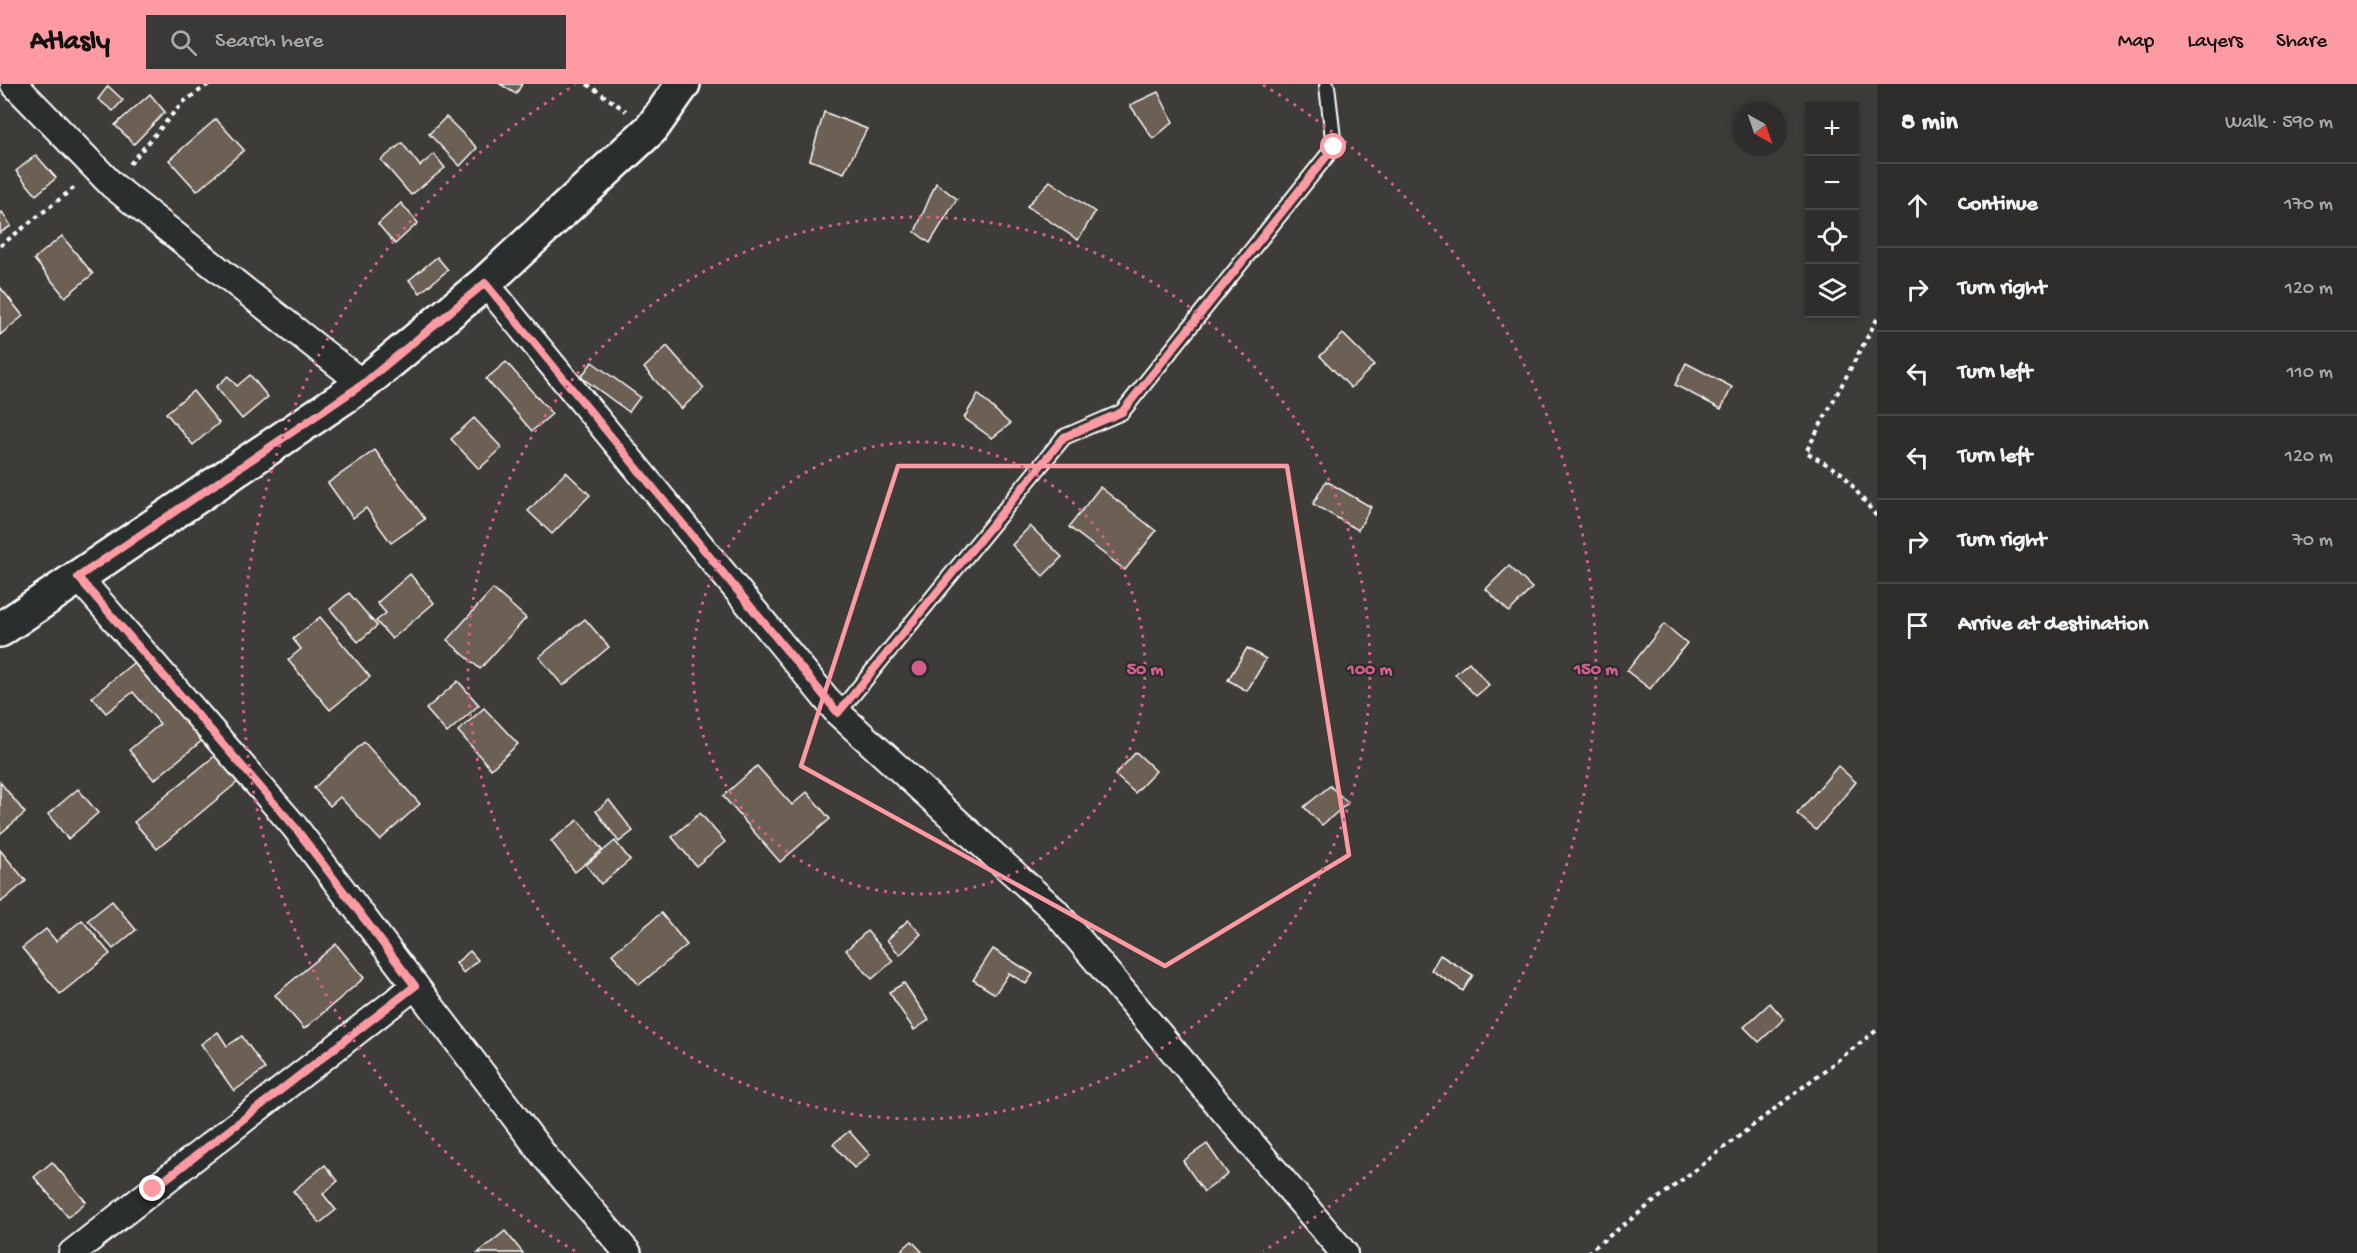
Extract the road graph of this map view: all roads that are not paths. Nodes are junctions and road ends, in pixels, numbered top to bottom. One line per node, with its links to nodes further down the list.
1 (14, 84): 5 (street)
2 (683, 84): 4 (street)
3 (1327, 86): 8 (lane)
4 (485, 283): 5 (street); 8 (street)
5 (363, 384): 6 (street)
6 (78, 577): 7 (street); 9 (street)
7 (0, 630)
8 (838, 713): 12 (street)
9 (415, 986): 10 (street); 11 (street)
10 (72, 1253)
11 (628, 1253)
12 (1344, 1253)

